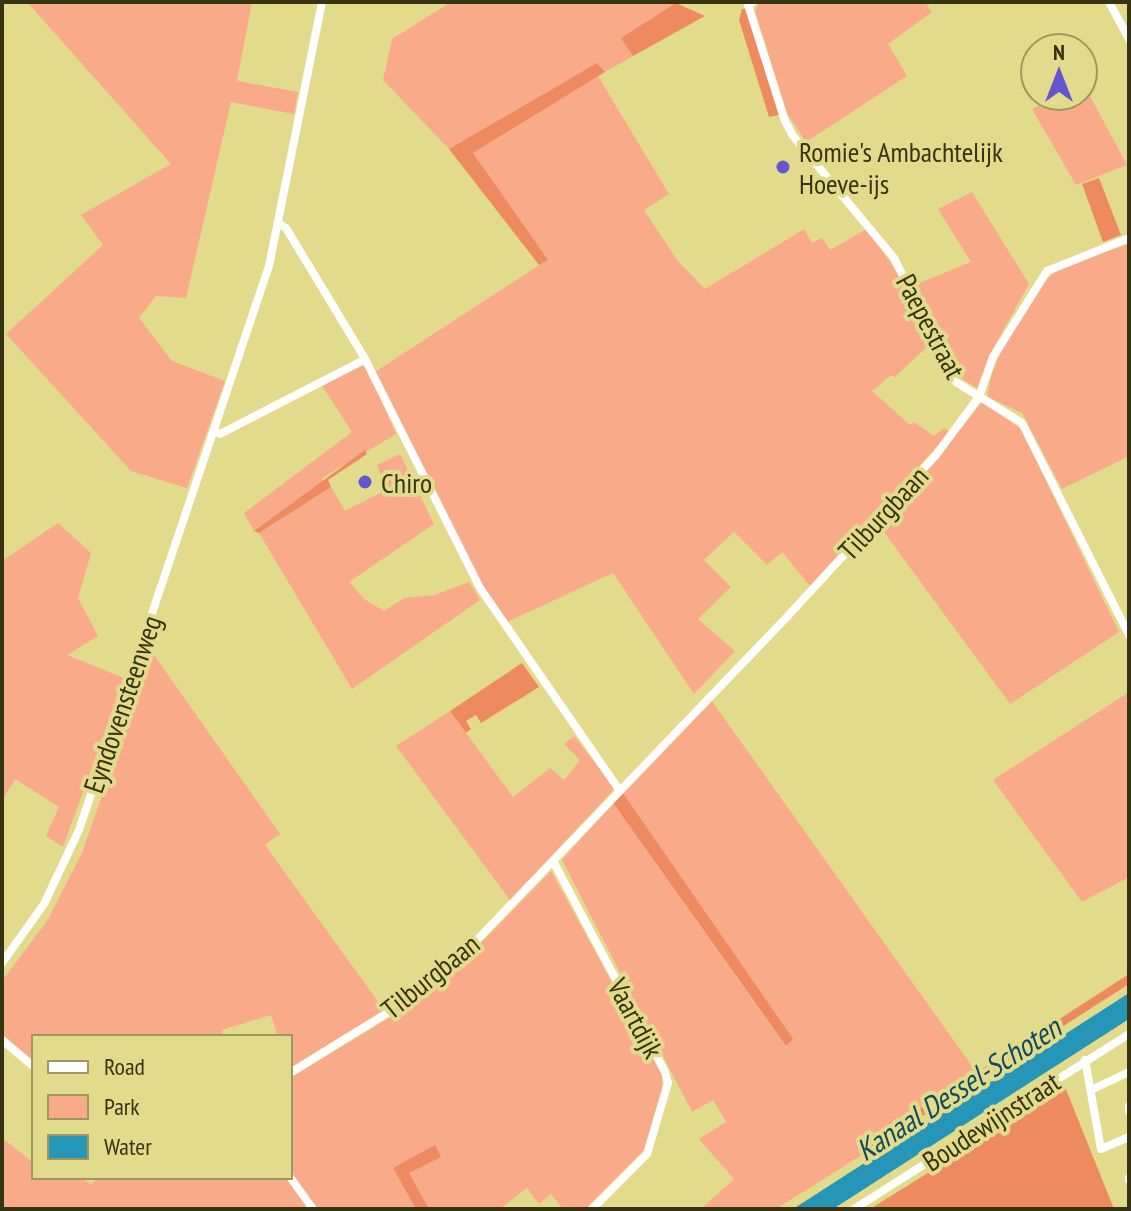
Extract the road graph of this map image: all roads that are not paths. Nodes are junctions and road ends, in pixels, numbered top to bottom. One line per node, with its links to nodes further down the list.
1 (322, 2): 5 (street, Eyndovensteenweg)
2 (1109, 2): 4 (street)
3 (750, 4): 8 (street, Paepestraat)
4 (1129, 39)
5 (280, 224): 7 (street); 9 (street, Eyndovensteenweg)
6 (1129, 238): 8 (street, Tilburgbaan)
7 (364, 360): 9 (street); 11 (street)
8 (979, 397): 10 (street, Paepestraat); 11 (street, Tilburgbaan)
9 (214, 431): 13 (street, Eyndovensteenweg)
10 (1129, 635)
11 (620, 791): 12 (street, Tilburgbaan)
12 (553, 861): 18 (street, Tilburgbaan); 24 (street, Vaartdijk)
13 (2, 963)
14 (1129, 1034): 16 (street, Boudewijnstraat)
15 (2, 1040): 17 (street)
16 (1085, 1060): 20 (street); 25 (street, Boudewijnstraat)
17 (32, 1065)
18 (292, 1072)
19 (1129, 1072): 20 (street)
20 (1091, 1090): 21 (street)
21 (1129, 1137)
22 (291, 1179): 23 (street)
23 (313, 1209)
24 (592, 1209)
25 (854, 1209)

